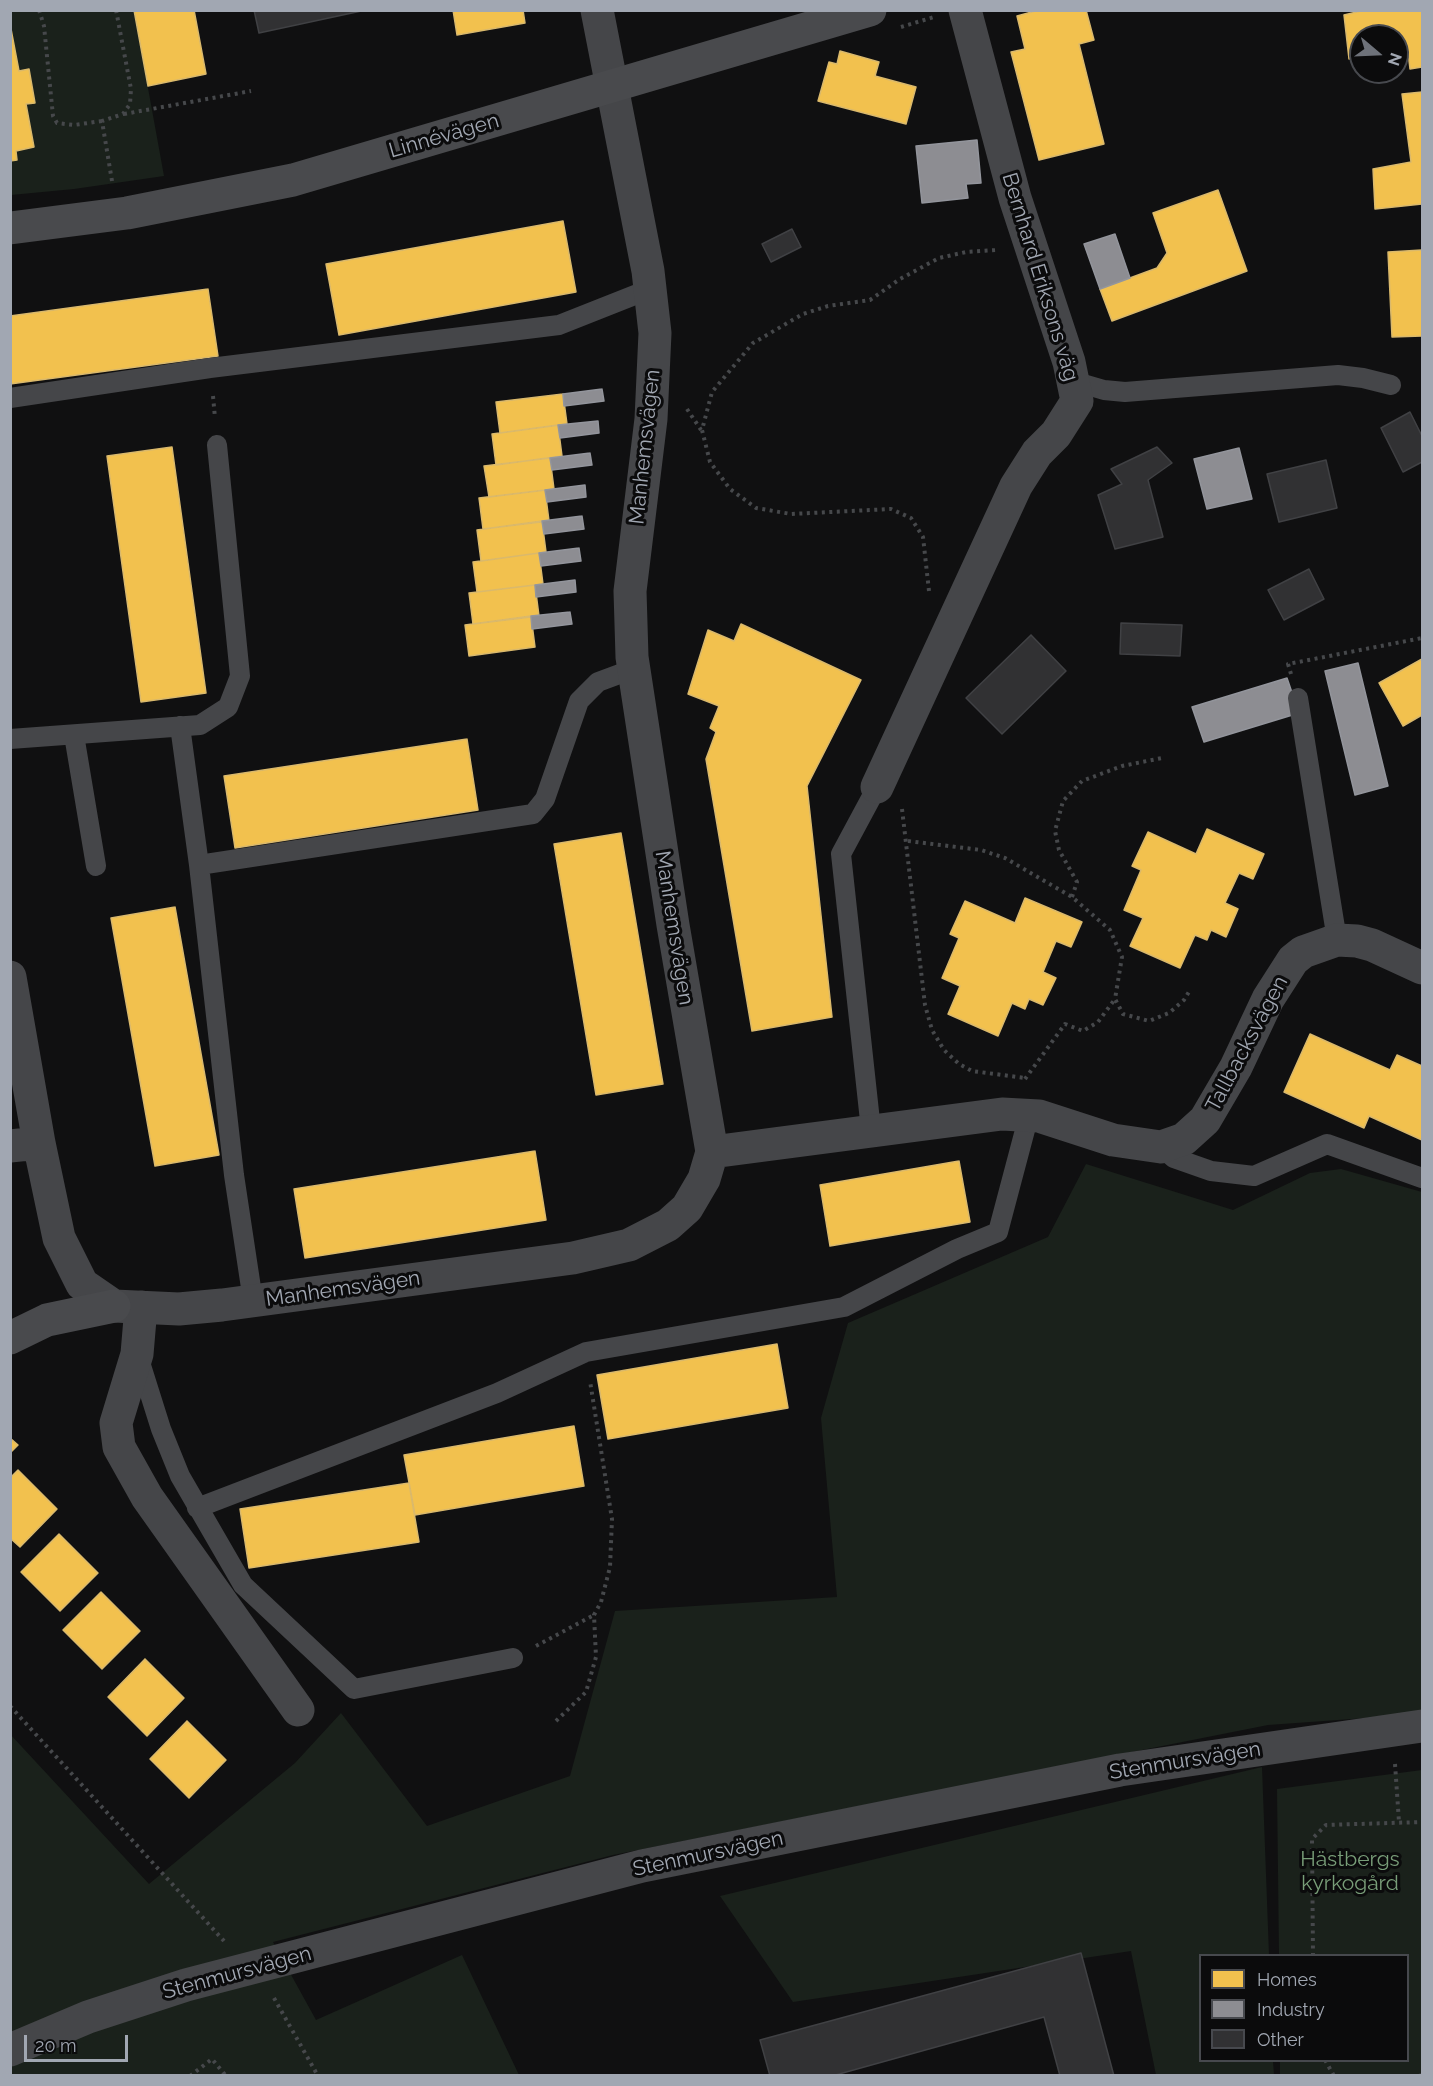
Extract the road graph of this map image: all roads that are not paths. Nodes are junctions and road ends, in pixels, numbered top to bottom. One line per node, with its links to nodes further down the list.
1 (597, 10): 4 (street, Manhemsvägen)
2 (870, 10): 4 (street, Linnévägen)
3 (965, 10): 7 (street, Bernhard Eriksons väg)
4 (612, 87): 5 (street, Linnévägen); 6 (street, Manhemsvägen)
5 (10, 228)
6 (650, 289): 9 (lane); 11 (street, Manhemsvägen)
7 (1073, 381): 8 (lane); 16 (street, Bernhard Eriksons väg)
8 (1390, 385)
9 (10, 398)
10 (217, 445): 13 (lane)
11 (633, 669): 17 (lane); 26 (street, Manhemsvägen)
12 (1298, 698): 19 (lane)
13 (180, 726): 14 (lane); 17 (lane)
14 (74, 735): 15 (lane); 18 (lane)
15 (10, 739)
16 (890, 797): 23 (lane)
17 (199, 865): 28 (lane)
18 (96, 866)
19 (1337, 940): 20 (street, Tallbacksvägen); 25 (street, Tallbacksvägen)
20 (1422, 969)
21 (10, 977): 24 (street)
22 (1029, 1115): 23 (street, Tallbacksvägen); 25 (street, Tallbacksvägen); 32 (lane)
23 (871, 1130): 26 (street, Tallbacksvägen)
24 (25, 1144): 29 (street)
25 (1161, 1146): 27 (lane)
26 (712, 1152): 28 (street, Manhemsvägen)
27 (1422, 1178)
28 (253, 1301): 29 (street, Manhemsvägen)
29 (128, 1307): 30 (street, Manhemsvägen); 31 (street)
30 (10, 1338)
31 (137, 1354): 32 (lane); 34 (street)
32 (197, 1508): 33 (lane)
33 (513, 1658)
34 (298, 1710)
35 (1408, 1728): 36 (street, Stenmursvägen)
36 (10, 2050)

